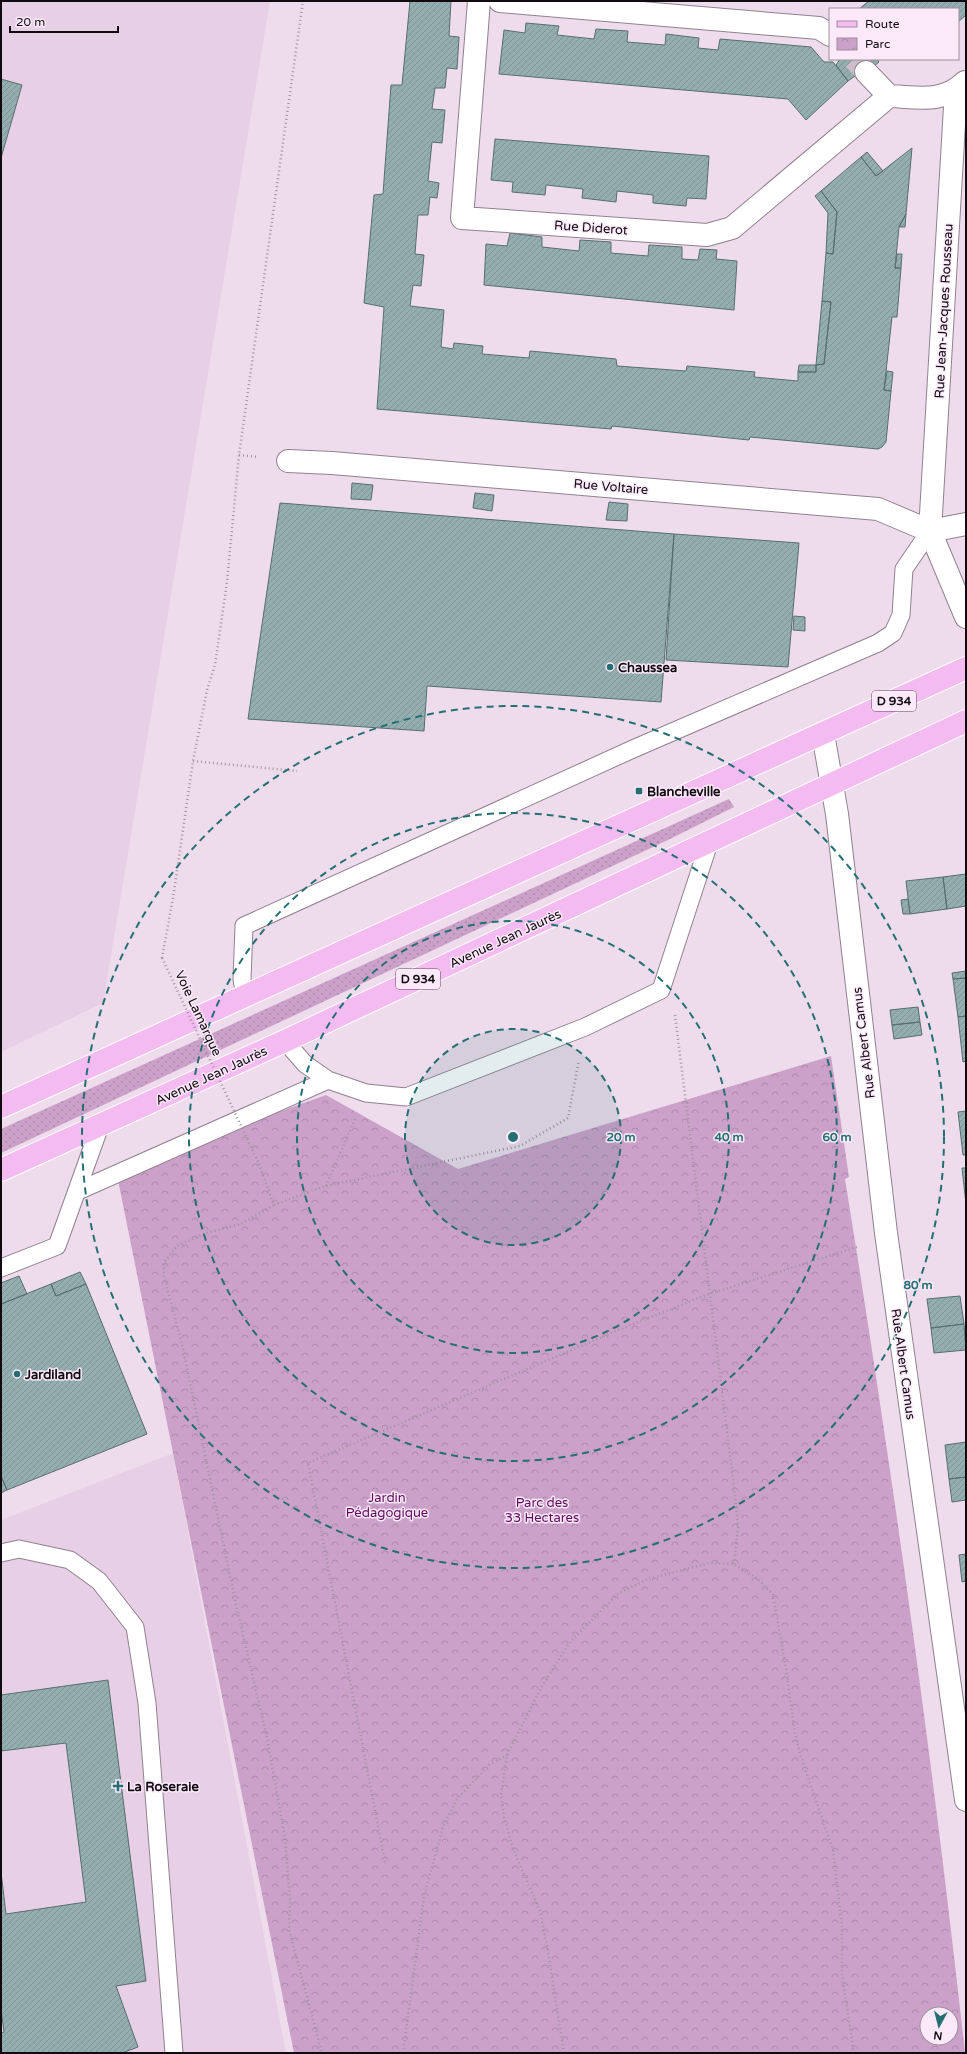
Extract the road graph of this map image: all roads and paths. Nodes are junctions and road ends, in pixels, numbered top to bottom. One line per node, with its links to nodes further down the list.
1 (303, 1): 15 (path)
2 (478, 1): 7 (street, Rue Diderot)
3 (500, 1): 4 (street)
4 (829, 33)
5 (866, 72): 7 (street)
6 (961, 86): 7 (street); 10 (street, Rue Jean-Jacques Rousseau)
7 (888, 96)
8 (288, 461): 10 (street, Rue Voltaire)
9 (966, 524): 10 (street)
10 (930, 531): 11 (street); 20 (lane)
11 (966, 617)
12 (966, 668): 14 (main road, D 934)
13 (966, 721): 17 (main road, D 934)
14 (823, 734): 17 (street, Rue Albert Camus); 20 (main road, D 934)
15 (193, 761): 16 (path); 30 (path, Voie Lamarque, bridge)
16 (297, 771)
17 (832, 784): 18 (main road, Avenue Jean Jaurès / D 934); 31 (street, Rue Albert Camus)
18 (709, 842): 19 (lane); 22 (main road, Avenue Jean Jaurès / D 934)
19 (661, 990): 21 (lane); 33 (path)
20 (245, 997): 25 (main road, D 934)
21 (585, 1027): 24 (lane); 28 (path)
22 (285, 1041): 23 (lane); 26 (main road, Avenue Jean Jaurès / D 934)
23 (328, 1080): 24 (lane); 29 (lane)
24 (366, 1093): 28 (path)
25 (1, 1108)
26 (100, 1126): 27 (main road, Avenue Jean Jaurès / D 934); 29 (lane)
27 (1, 1170)
28 (325, 1186): 30 (path)
29 (78, 1191): 32 (lane)
30 (274, 1205): 40 (path)
31 (886, 1233): 33 (path); 37 (street, Rue Albert Camus)
32 (1, 1268)
33 (710, 1294): 35 (path); 38 (path)
34 (1, 1553): 39 (lane)
35 (734, 1564): 36 (path); 43 (path)
36 (508, 1755): 41 (path); 42 (path)
37 (966, 1800)
38 (385, 1862)
39 (174, 2053)
40 (322, 2053)
41 (402, 2053)
42 (564, 2053)
43 (854, 2053)

